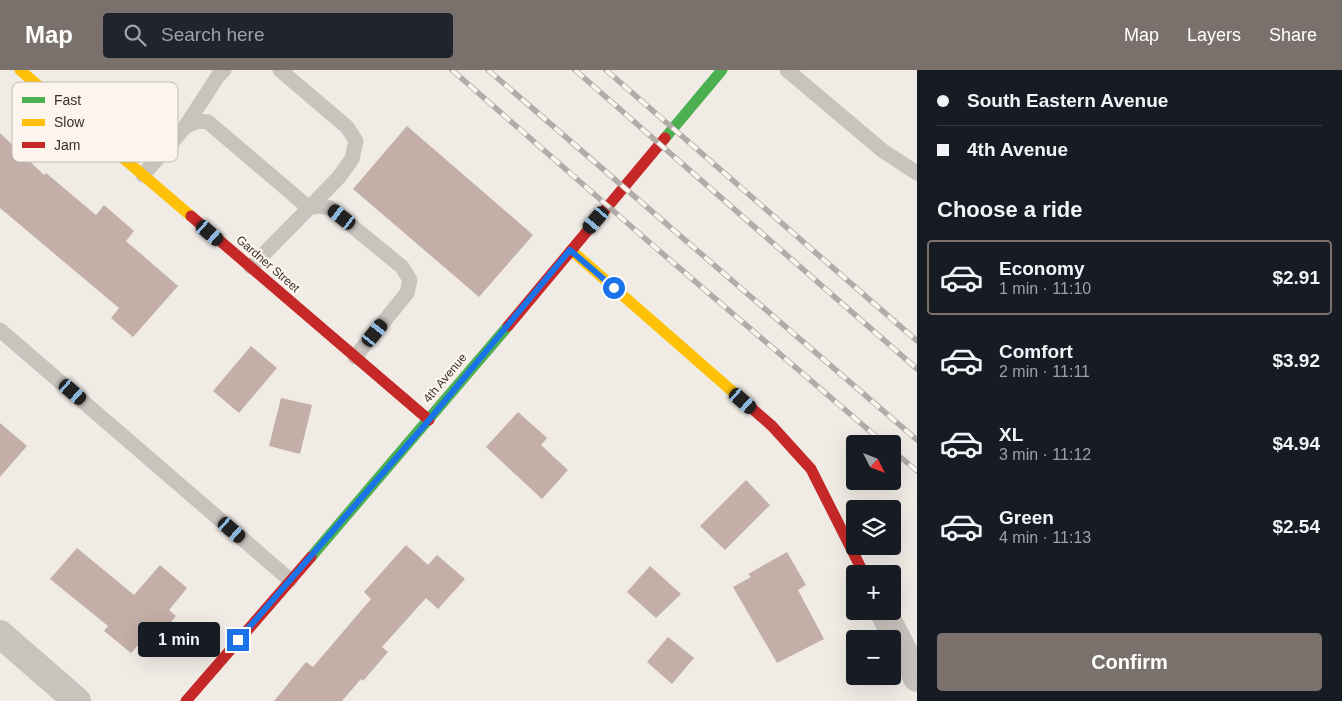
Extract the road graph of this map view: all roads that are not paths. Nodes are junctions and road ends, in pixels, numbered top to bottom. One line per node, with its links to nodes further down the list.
1 (20, 70): 6 (street, Gardner Street)
2 (224, 70): 7 (lane)
3 (280, 70): 13 (lane)
4 (722, 70): 14 (street, 4th Avenue)
5 (787, 70): 11 (lane)
6 (34, 82)
7 (185, 127): 8 (lane); 13 (lane)
8 (178, 135)
9 (128, 162): 12 (street, Gardner Street)
10 (154, 162): 12 (lane)
11 (917, 173)
12 (143, 175): 15 (street, Gardner Street)
13 (309, 208): 15 (lane); 17 (lane)
14 (570, 250): 18 (street, 4th Avenue); 19 (street)
15 (251, 267): 17 (street, Gardner Street)
16 (0, 330): 20 (lane)
17 (355, 356): 18 (street, Gardner Street)
18 (429, 420): 20 (street, 4th Avenue)
19 (859, 565)
20 (290, 580): 25 (street, 4th Avenue)
21 (888, 620): 23 (street)
22 (0, 634): 24 (street)
23 (917, 678)
24 (77, 701)
25 (186, 701)

